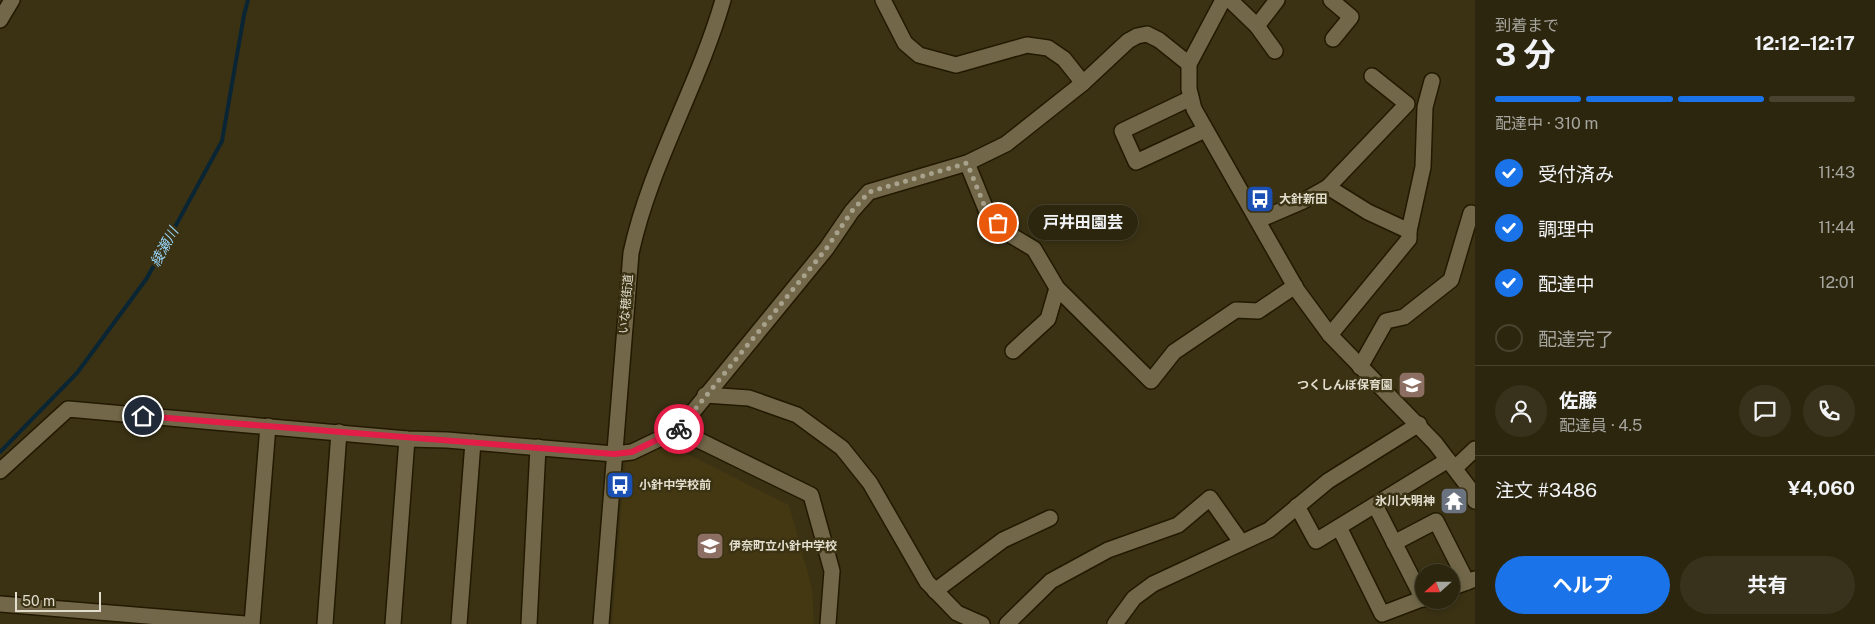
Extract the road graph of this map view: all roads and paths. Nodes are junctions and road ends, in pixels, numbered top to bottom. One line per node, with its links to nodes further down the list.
1 (12, 0): 8 (street)
2 (723, 0): 37 (street, いな穂街道)
3 (883, 0): 15 (street)
4 (1223, 0): 12 (street)
5 (1230, 0): 9 (street)
6 (1277, 0): 9 (street)
7 (1331, 0): 10 (street)
8 (0, 20)
9 (1258, 26): 11 (street)
10 (1333, 39)
11 (1275, 52)
12 (1189, 64): 15 (street); 16 (street)
13 (1372, 76): 19 (street)
14 (1432, 81): 22 (street)
15 (1083, 83): 18 (street)
16 (1191, 98): 17 (street); 17 (street)
17 (1205, 130): 21 (street)
18 (967, 163): 24 (street); 28 (street)
19 (1328, 187): 21 (street); 22 (street)
20 (1471, 213): 27 (street)
21 (1259, 220): 23 (street)
22 (1409, 231): 25 (street)
23 (1295, 286): 24 (street); 25 (street)
24 (1057, 288): 26 (street)
25 (1330, 335): 27 (street)
26 (1013, 351)
27 (1360, 367): 29 (street)
28 (705, 396): 31 (street); 49 (street)
29 (1419, 424): 38 (street); 42 (street)
30 (268, 426): 32 (street); 39 (street); 53 (street)
31 (678, 430): 37 (street); 59 (street)
32 (339, 432): 33 (street); 54 (street)
33 (407, 439): 34 (street); 55 (street)
34 (473, 442): 35 (street); 56 (street)
35 (538, 447): 37 (street); 57 (street)
36 (1475, 449): 38 (street)
37 (614, 454): 58 (street, いな穂街道)
38 (1451, 464): 40 (street); 41 (street)
39 (0, 471)
40 (1473, 492)
41 (1375, 505): 44 (street); 46 (street)
42 (1296, 506): 44 (street); 45 (street)
43 (1050, 518): 49 (street)
44 (1339, 527): 50 (street)
45 (1241, 542): 61 (street); 62 (street)
46 (1394, 543): 47 (street); 48 (street)
47 (1471, 580)
48 (1415, 583)
49 (935, 591): 60 (street)
50 (1415, 601)
51 (0, 604): 52 (street)
52 (245, 624)
53 (252, 624)
54 (324, 624)
55 (393, 624)
56 (459, 624)
57 (529, 624)
58 (601, 624)
59 (828, 624)
60 (982, 624)
61 (1007, 624)
62 (1115, 624)

